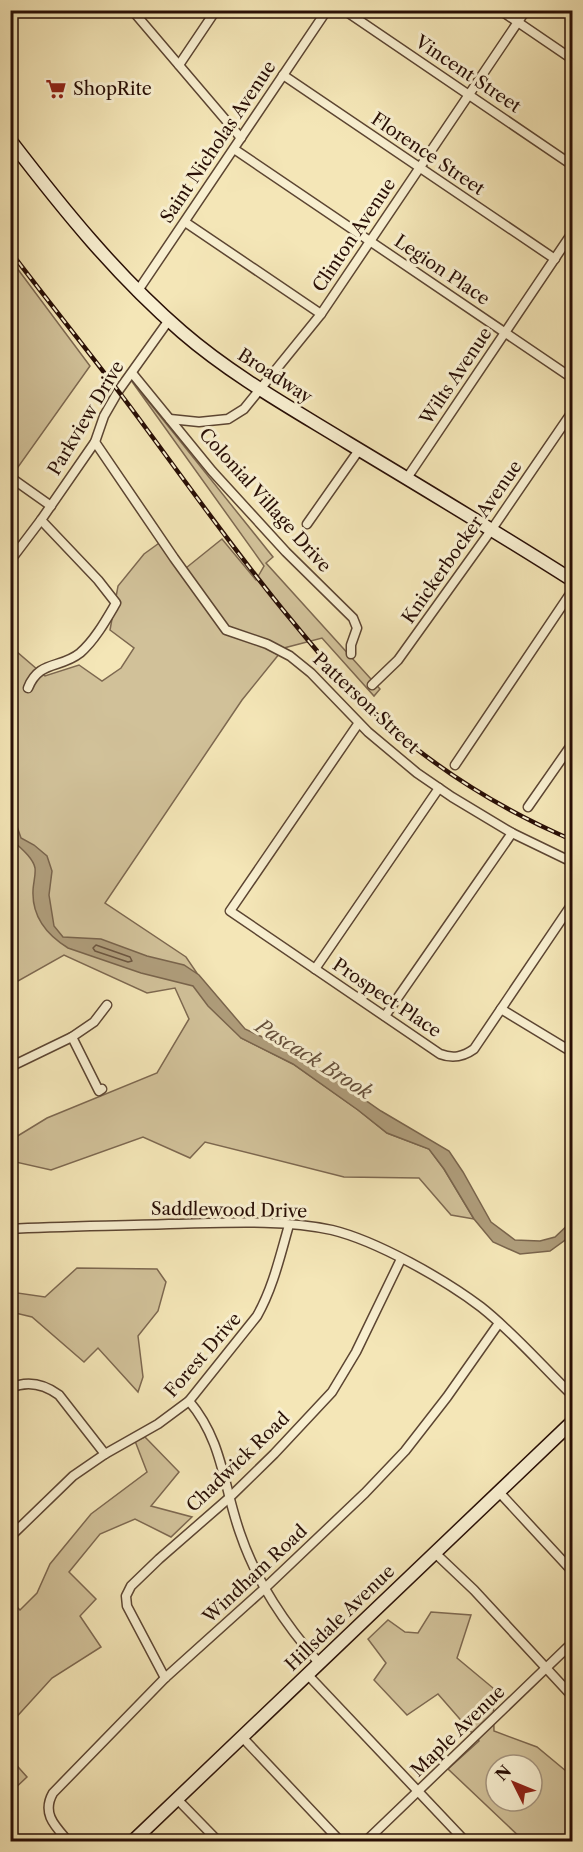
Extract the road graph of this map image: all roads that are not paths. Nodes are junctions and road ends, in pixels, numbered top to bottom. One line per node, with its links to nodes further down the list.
1 (132, 10): 9 (street)
2 (216, 10): 9 (street)
3 (327, 10): 10 (street, Saint Nicholas Avenue)
4 (344, 10): 11 (street, Vincent Street)
5 (500, 10): 7 (street)
6 (526, 10): 7 (street, Clinton Avenue)
7 (518, 23): 8 (street); 11 (street, Clinton Avenue)
8 (573, 60)
9 (179, 65): 12 (street)
10 (283, 75): 12 (street, Saint Nicholas Avenue); 16 (street, Florence Street)
11 (469, 95): 15 (street, Vincent Street); 16 (street, Clinton Avenue)
12 (241, 138): 14 (street, Saint Nicholas Avenue)
13 (10, 140): 21 (street, Broadway)
14 (234, 149): 17 (street, Saint Nicholas Avenue); 19 (street, Legion Place)
15 (573, 165)
16 (420, 168): 19 (street, Clinton Avenue); 20 (street, Florence Street)
17 (185, 222): 21 (street, Saint Nicholas Avenue); 22 (street)
18 (573, 233): 20 (street, Wilts Avenue)
19 (370, 241): 22 (street, Clinton Avenue); 24 (street, Legion Place)
20 (555, 259): 24 (street, Wilts Avenue)
21 (137, 292): 23 (street, Broadway)
22 (321, 314): 27 (street, Clinton Avenue)
23 (169, 320): 25 (street, Parkview Drive); 27 (street, Broadway)
24 (506, 332): 26 (street, Legion Place); 33 (street, Wilts Avenue)
25 (132, 373): 29 (street, Colonial Village Drive); 30 (street, Parkview Drive)
26 (573, 378)
27 (258, 389): 29 (street, Clinton Avenue); 31 (street, Broadway)
28 (571, 418): 37 (street, Knickerbocker Avenue)
29 (170, 419): 41 (street, Colonial Village Drive)
30 (95, 442): 34 (street, Parkview Drive); 44 (street, Patterson Street)
31 (359, 450): 33 (street, Broadway); 36 (street)
32 (10, 477): 34 (street)
33 (407, 478): 37 (street, Broadway)
34 (51, 506): 35 (street, Parkview Drive)
35 (41, 520): 38 (street, Parkview Drive); 43 (street)
36 (307, 524)
37 (492, 529): 39 (street, Broadway); 42 (street, Knickerbocker Avenue)
38 (10, 561)
39 (573, 580)
40 (573, 591): 46 (street)
41 (351, 654)
42 (372, 685)
43 (28, 688)
44 (358, 724): 47 (street, Patterson Street); 52 (street, Prospect Place)
45 (573, 744): 48 (street)
46 (455, 765)
47 (439, 788): 49 (street, Patterson Street); 52 (street)
48 (528, 807)
49 (512, 833): 50 (street, Patterson Street); 55 (street)
50 (573, 862)
51 (573, 904): 54 (street, Prospect Place)
52 (315, 969): 55 (street, Prospect Place)
53 (107, 1005): 56 (street)
54 (501, 1009): 55 (street, Prospect Place); 57 (street)
55 (385, 1016)
56 (72, 1037): 58 (street); 59 (street)
57 (573, 1052)
58 (10, 1067)
59 (102, 1089)
60 (289, 1225): 61 (street, Saddlewood Drive); 62 (street, Saddlewood Drive); 66 (street, Forest Drive)
61 (10, 1229)
62 (401, 1259): 63 (street, Saddlewood Drive); 70 (street, Chadwick Road)
63 (499, 1323): 65 (street, Saddlewood Drive); 74 (street, Windham Road)
64 (10, 1388): 68 (street)
65 (573, 1395)
66 (189, 1401): 68 (street, Forest Drive); 70 (street)
67 (573, 1422): 69 (street, Hillsdale Avenue)
68 (105, 1454): 71 (street, Forest Drive)
69 (499, 1492): 72 (street, Hillsdale Avenue); 73 (street)
70 (229, 1498): 74 (street); 79 (street, Chadwick Road)
71 (10, 1537)
72 (435, 1552): 76 (street, Hillsdale Avenue); 77 (street)
73 (573, 1571)
74 (264, 1589): 76 (street); 79 (street, Windham Road)
75 (573, 1643): 77 (street, Maple Avenue)
76 (319, 1663): 78 (street, Hillsdale Avenue)
77 (546, 1669): 80 (street); 82 (street, Maple Avenue)
78 (307, 1674): 81 (street, Hillsdale Avenue); 82 (street)
79 (165, 1678): 84 (street, Windham Road)
80 (573, 1696)
81 (242, 1737): 83 (street, Hillsdale Avenue); 87 (street)
82 (418, 1791): 88 (street, Maple Avenue); 89 (street)
83 (177, 1799): 85 (street, Hillsdale Avenue); 86 (street)
84 (69, 1842)
85 (132, 1842)
86 (219, 1842)
87 (341, 1842)
88 (365, 1842)
89 (466, 1842)

